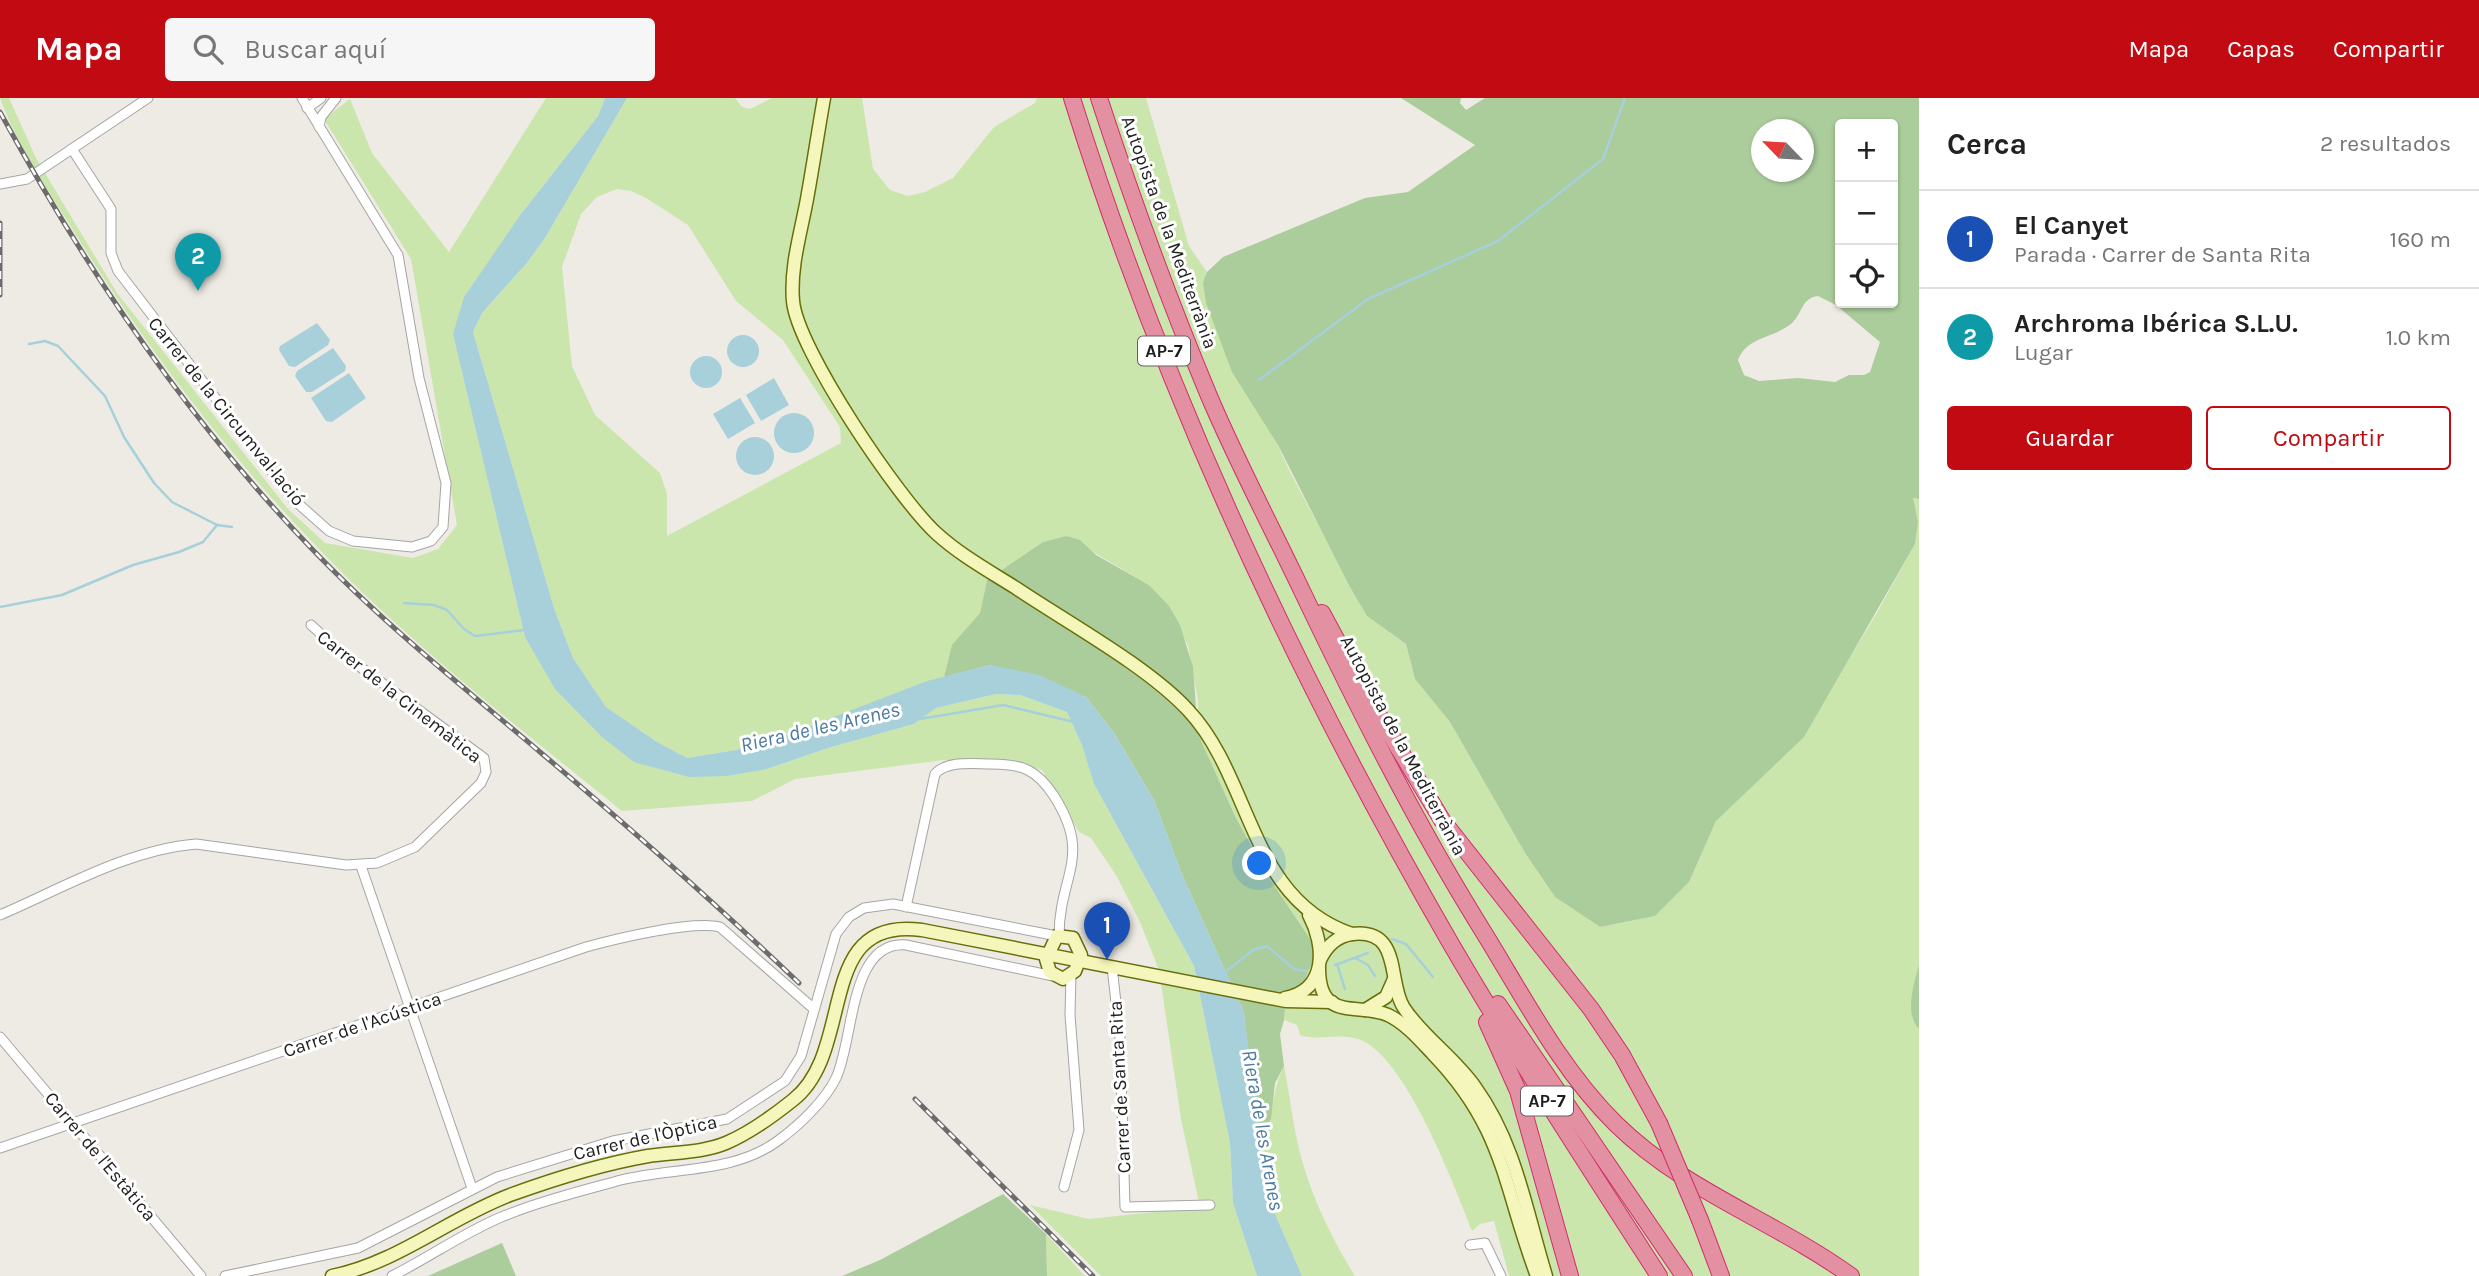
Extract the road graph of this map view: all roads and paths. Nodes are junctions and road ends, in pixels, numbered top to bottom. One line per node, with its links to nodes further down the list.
1 (148, 98): 10 (street)
2 (302, 98): 8 (street, Carrer de la Circumval·lació)
3 (321, 98): 8 (street)
4 (824, 98): 17 (main road)
5 (1072, 98): 16 (highway, AP-7)
6 (1099, 98): 12 (highway, Autopista de la Mediterrània / AP-7)
7 (333, 100): 8 (street); 9 (street)
8 (307, 108): 9 (street, Carrer de la Circumval·lació)
9 (319, 127): 10 (street, Carrer de la Circumval·lació)
10 (72, 149): 11 (street)
11 (0, 184)
12 (1301, 588): 34 (highway, Autopista de la Mediterrània / AP-7); 49 (highway, bridge)
13 (311, 625): 14 (street, Carrer de la Cinemàtica)
14 (361, 866): 18 (street); 28 (street)
15 (906, 907): 21 (street, Carrer de l'Òptica); 21 (street); 29 (street, Carrer de l'Òptica)
16 (1432, 907): 19 (highway, AP-7); 48 (highway)
17 (1306, 908): 20 (main road); 23 (main road)
18 (0, 915)
19 (1440, 923): 46 (highway); 47 (highway, AP-7)
20 (1352, 934): 23 (main road); 25 (main road)
21 (1056, 958): 22 (main road); 22 (main road); 22 (main road); 35 (street); 41 (main road); 42 (street)
22 (1081, 961): 24 (main road)
23 (1320, 964): 26 (main road); 27 (main road)
24 (1112, 967): 26 (main road); 37 (street, Carrer de Santa Rita)
25 (1395, 976): 30 (main road); 45 (main road)
26 (1272, 998): 27 (main road)
27 (1332, 1002): 30 (main road)
28 (410, 1008): 29 (street, Carrer de l'Acústica); 32 (street, Carrer de l'Acústica); 36 (street)
29 (814, 1009): 36 (street, Carrer de l'Òptica)
30 (1358, 1011): 44 (main road)
31 (0, 1037): 32 (street, Carrer de l'Estàtica)
32 (73, 1123): 33 (street, Carrer de l'Acústica); 39 (street, Carrer de l'Estàtica)
33 (0, 1148)
34 (1677, 1172): 50 (highway, Autopista de la Mediterrània / AP-7); 51 (highway)
35 (1064, 1187)
36 (472, 1188): 40 (street, Carrer de l'Òptica)
37 (1210, 1205)
38 (1470, 1245): 43 (street)
39 (201, 1276)
40 (225, 1276)
41 (332, 1276)
42 (392, 1276)
43 (1501, 1276)
44 (1534, 1276)
45 (1546, 1276)
46 (1570, 1276)
47 (1659, 1276)
48 (1684, 1276)
49 (1721, 1276)
50 (1851, 1276)
51 (1866, 1276)

